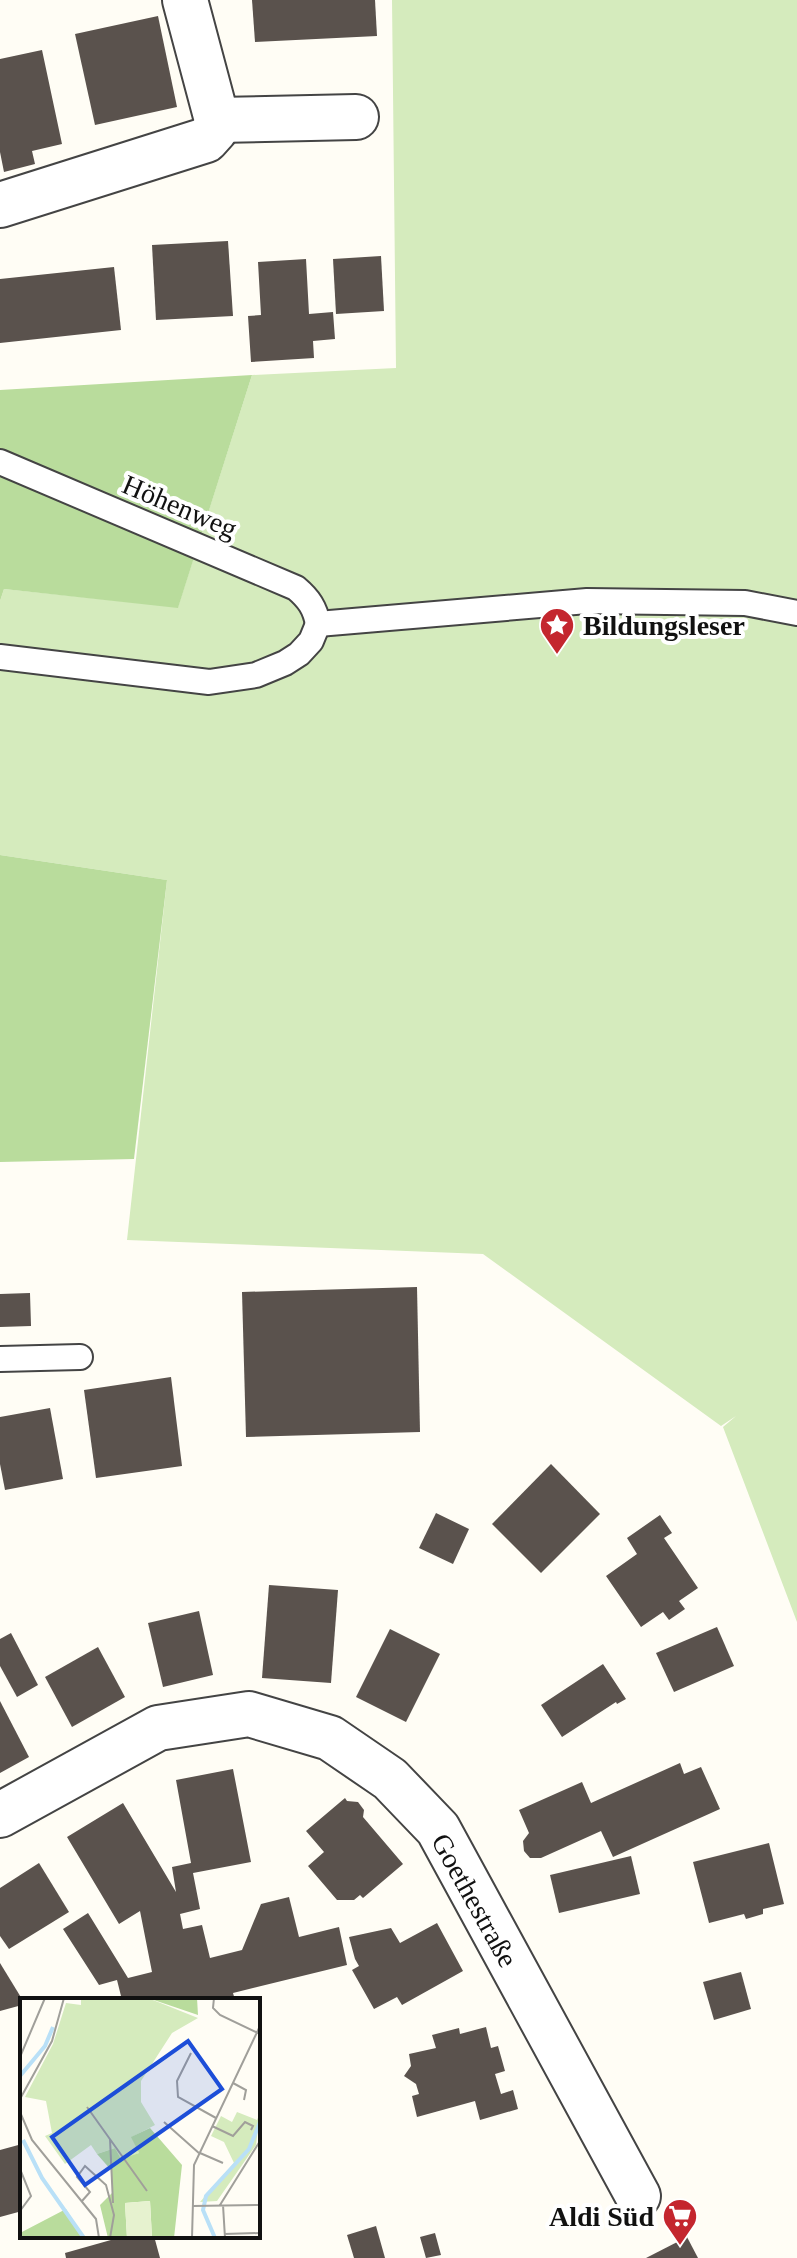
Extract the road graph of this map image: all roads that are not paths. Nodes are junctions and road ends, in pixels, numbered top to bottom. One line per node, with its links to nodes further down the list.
1 (185, 0): 3 (street)
2 (356, 117): 3 (street)
3 (217, 120): 4 (street)
4 (0, 205)
5 (0, 462): 7 (lane, Höhenweg)
6 (797, 613): 7 (lane)
7 (318, 624): 8 (lane)
8 (0, 657)
9 (80, 1357): 10 (lane)
10 (0, 1359)
11 (0, 1815): 12 (street, Goethestraße)
12 (638, 2196)

